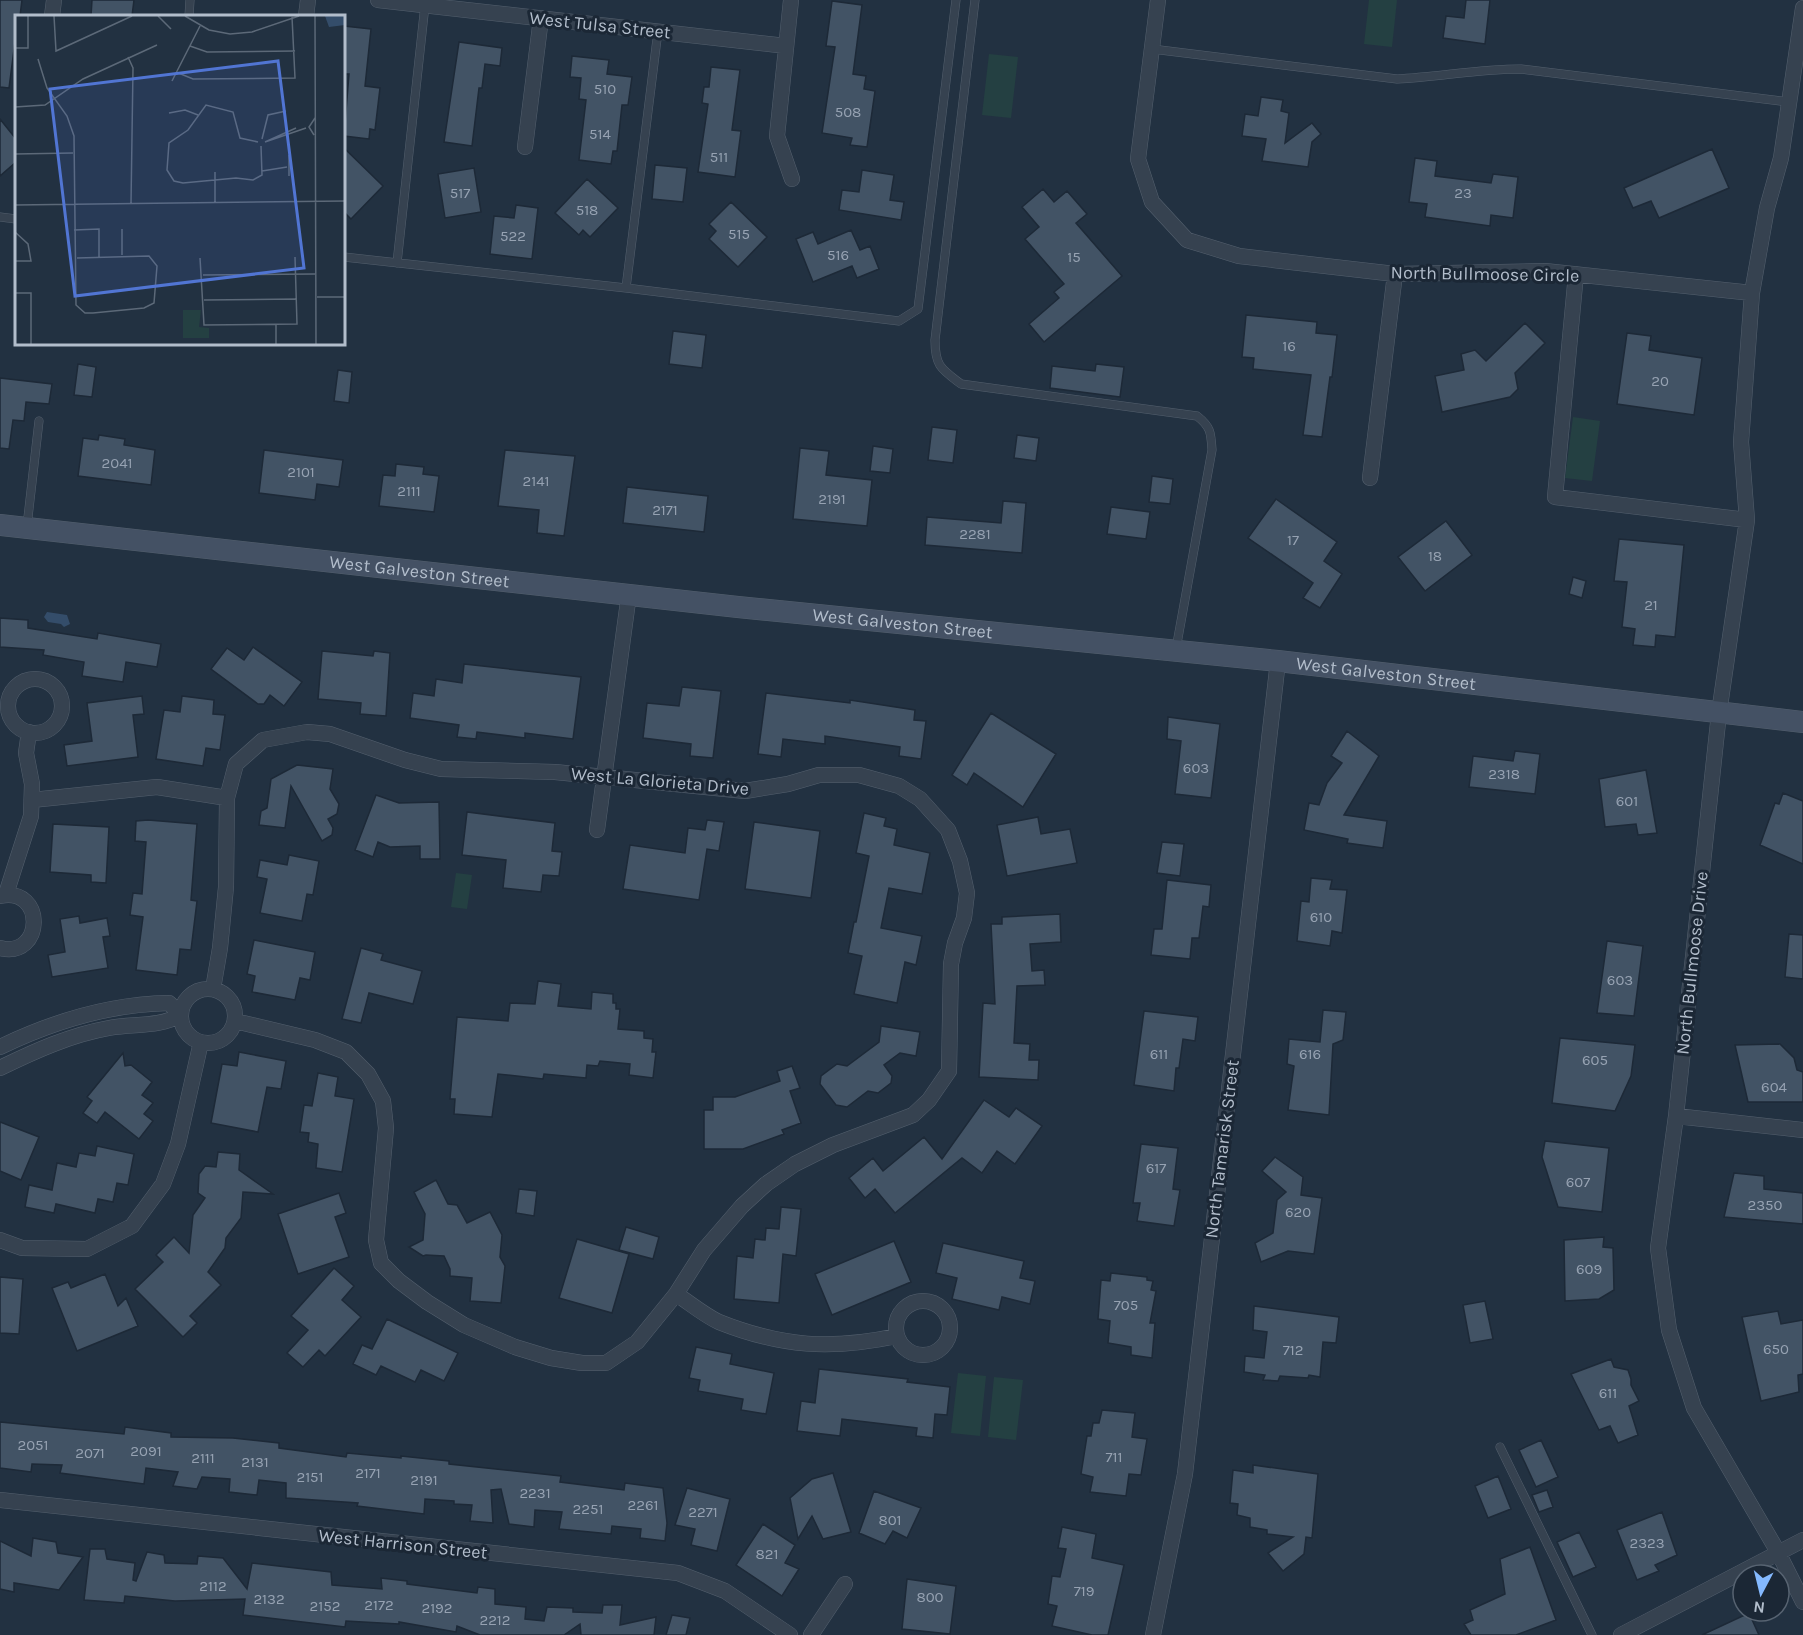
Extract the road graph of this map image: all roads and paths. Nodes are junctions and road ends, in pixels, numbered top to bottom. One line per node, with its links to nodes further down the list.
1 (54, 0): 11 (street)
2 (190, 0): 12 (lane)
3 (308, 0): 13 (street)
4 (378, 0): 9 (street, West Tulsa Street)
5 (791, 0): 16 (street)
6 (956, 0): 27 (lane)
7 (975, 0): 35 (lane)
8 (1158, 0): 17 (street, North Bullmoose Circle)
9 (425, 5): 14 (street, West Tulsa Street); 24 (lane)
10 (1803, 8): 18 (street)
11 (52, 15)
12 (189, 15)
13 (306, 15)
14 (541, 18): 15 (street, West Tulsa Street); 19 (street)
15 (658, 31): 16 (street, West Tulsa Street); 27 (lane)
16 (786, 46): 20 (street)
17 (1152, 49): 18 (lane); 25 (street, North Bullmoose Circle)
18 (1789, 102): 28 (street)
19 (525, 147)
20 (792, 179)
21 (0, 218): 22 (lane)
22 (15, 219)
23 (345, 257): 24 (lane)
24 (398, 263): 27 (lane)
25 (1395, 274): 26 (street, North Bullmoose Circle); 30 (street)
26 (1576, 274): 28 (street, North Bullmoose Circle); 31 (street)
27 (626, 288)
28 (1752, 293): 31 (street, North Bullmoose Drive)
29 (39, 421): 33 (lane)
30 (1370, 478)
31 (1747, 520): 37 (street, North Bullmoose Drive)
32 (0, 525): 33 (street, West Galveston Street)
33 (27, 528): 34 (street, West Galveston Street)
34 (628, 594): 35 (street, West Galveston Street); 40 (street)
35 (1176, 651): 36 (street, West Galveston Street)
36 (1278, 661): 37 (street, West Galveston Street); 65 (street, North Tamarisk Street)
37 (1719, 713): 38 (street, West Galveston Street); 52 (street, North Bullmoose Drive)
38 (1803, 722)
39 (29, 732): 42 (street)
40 (604, 778): 41 (street, West La Glorieta Drive); 43 (street); 55 (street, West La Glorieta Drive)
41 (227, 798): 42 (street); 46 (street, West La Glorieta Drive)
42 (32, 800): 44 (street)
43 (597, 830)
44 (3, 895): 45 (street)
45 (0, 948)
46 (213, 989): 47 (street); 48 (street)
47 (181, 1015): 49 (street); 50 (street); 51 (street)
48 (235, 1021): 49 (street); 55 (street, West La Glorieta Drive)
49 (201, 1042): 54 (street)
50 (0, 1047)
51 (0, 1068)
52 (1676, 1116): 53 (street); 60 (street, North Bullmoose Drive)
53 (1803, 1130)
54 (0, 1240)
55 (676, 1294): 56 (street)
56 (897, 1336)
57 (1500, 1447): 66 (lane)
58 (0, 1500): 63 (street, West Harrison Street)
59 (1803, 1540): 60 (street)
60 (1778, 1552): 62 (street, North Bullmoose Drive); 67 (street)
61 (845, 1584): 64 (street)
62 (1803, 1602)
63 (790, 1635)
64 (811, 1635)
65 (1153, 1635)
66 (1592, 1635)
67 (1621, 1635)

